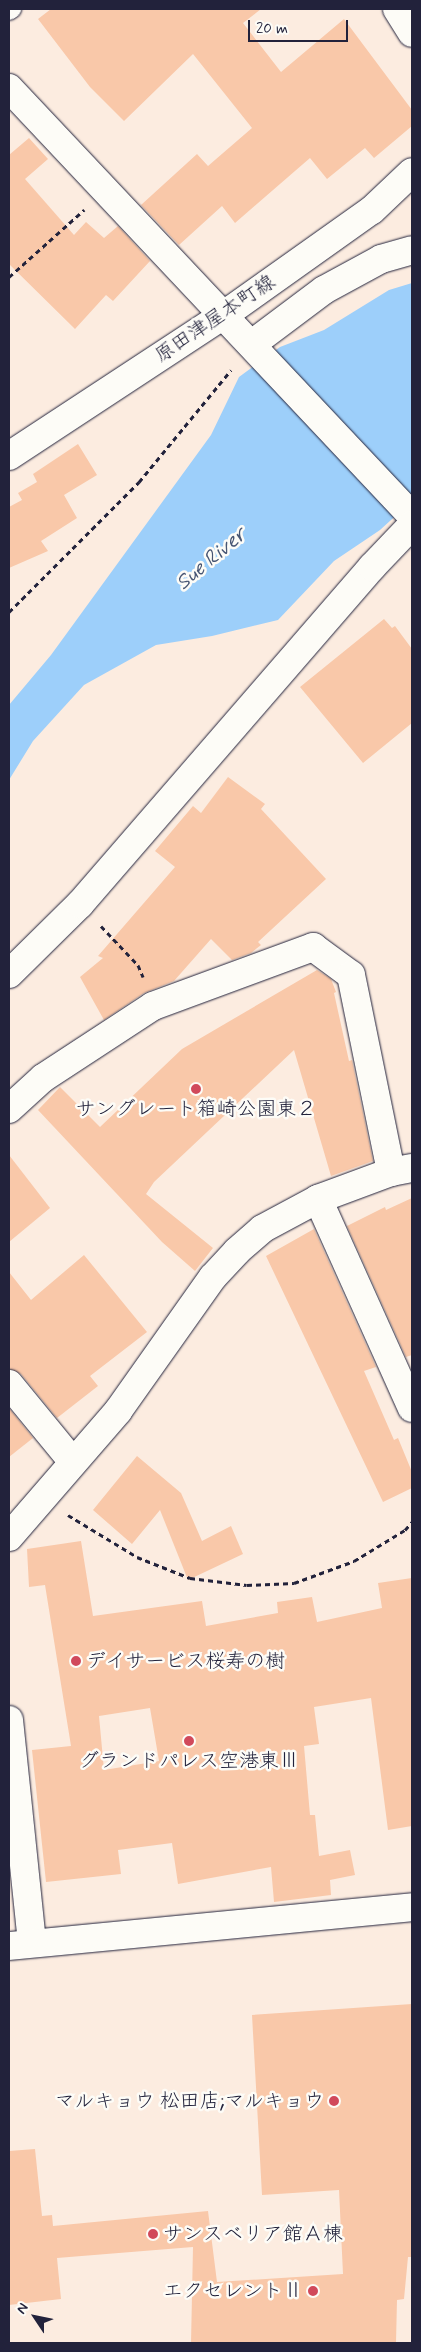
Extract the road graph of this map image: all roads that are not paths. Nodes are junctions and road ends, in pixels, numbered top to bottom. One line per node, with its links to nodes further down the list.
1 (12, 9): 3 (lane)
2 (397, 9): 4 (street)
3 (9, 11)
4 (412, 33)
5 (9, 88): 8 (street)
6 (412, 172): 8 (street, 原田津屋本町線)
7 (412, 250): 9 (street)
8 (224, 315): 9 (street); 10 (street, 原田津屋本町線)
9 (252, 344): 11 (street)
10 (9, 456)
11 (408, 516): 12 (street)
12 (9, 974)
13 (9, 1109): 14 (street)
14 (402, 1170): 15 (street)
15 (318, 1199): 17 (street); 18 (street)
16 (9, 1384): 18 (street)
17 (412, 1408)
18 (73, 1462): 19 (street)
19 (9, 1537)
20 (9, 1720): 22 (street)
21 (412, 1907): 22 (street)
22 (20, 1944)

